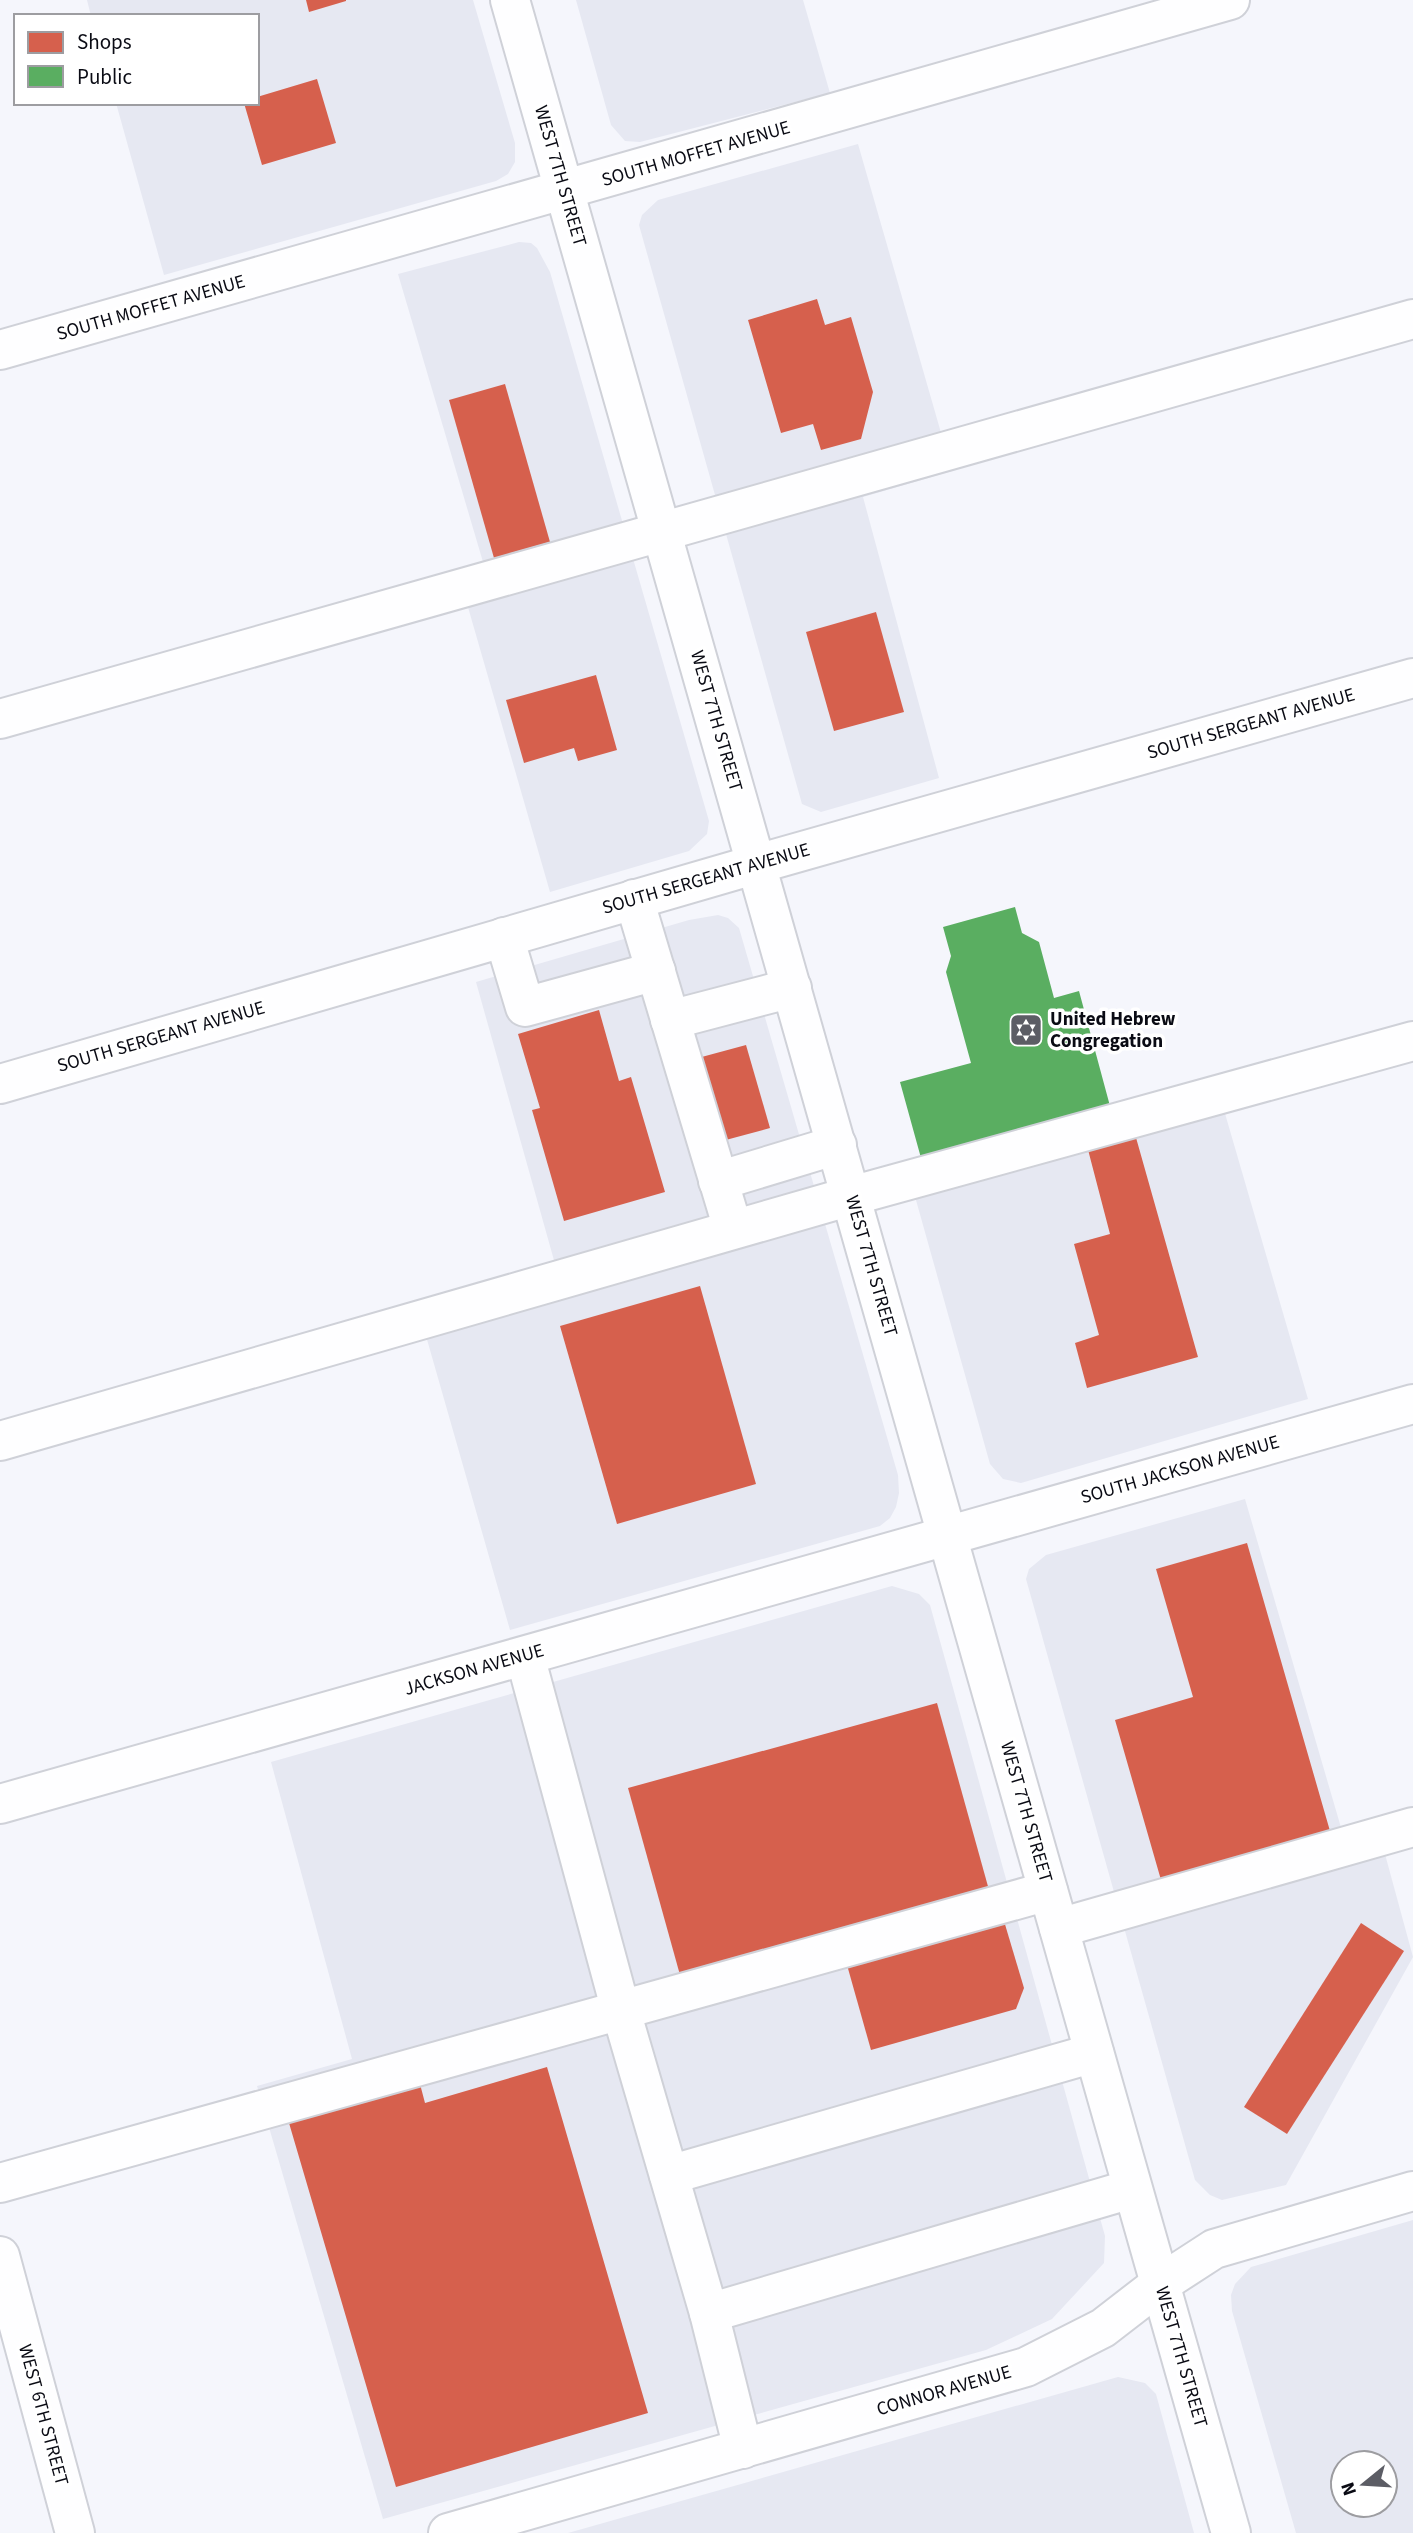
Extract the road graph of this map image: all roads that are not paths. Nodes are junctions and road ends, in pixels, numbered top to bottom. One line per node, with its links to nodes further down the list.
1 (510, 0): 3 (street, WEST 7TH STREET)
2 (1230, 0): 3 (street, SOUTH MOFFET AVENUE)
3 (565, 192): 5 (street, SOUTH MOFFET AVENUE); 6 (street, WEST 7TH STREET)
4 (1413, 319): 6 (street)
5 (0, 350)
6 (661, 532): 8 (street); 9 (street, WEST 7TH STREET)
7 (1413, 678): 9 (street, SOUTH SERGEANT AVENUE)
8 (0, 719)
9 (757, 863): 10 (street, SOUTH SERGEANT AVENUE); 13 (street, WEST 7TH STREET)
10 (634, 899): 11 (street, SOUTH SERGEANT AVENUE); 12 (street)
11 (504, 937): 12 (street); 16 (street, SOUTH SERGEANT AVENUE)
12 (656, 971): 14 (street)
13 (792, 988): 14 (street); 17 (street, WEST 7TH STREET)
14 (670, 1020): 18 (street)
15 (1413, 1041): 19 (street)
16 (0, 1084)
17 (836, 1145): 18 (street); 19 (street, WEST 7TH STREET)
18 (718, 1181): 20 (street)
19 (851, 1196): 20 (street); 23 (street, WEST 7TH STREET)
20 (733, 1229): 22 (street)
21 (1413, 1404): 23 (street, SOUTH JACKSON AVENUE)
22 (0, 1441)
23 (948, 1537): 24 (street, JACKSON AVENUE); 27 (street, WEST 7TH STREET)
24 (525, 1656): 25 (street, JACKSON AVENUE); 29 (street)
25 (0, 1804)
26 (1413, 1827): 28 (street)
27 (1048, 1891): 28 (street, WEST 7TH STREET); 29 (street)
28 (1059, 1928): 30 (street, WEST 7TH STREET)
29 (621, 2011): 31 (street); 32 (street)
30 (1094, 2053): 31 (street); 33 (street, WEST 7TH STREET)
31 (669, 2175): 37 (street)
32 (0, 2183)
33 (1131, 2189): 36 (street, WEST 7TH STREET); 37 (street)
34 (1413, 2191): 36 (street, CONNOR AVENUE)
35 (0, 2256): 39 (street, WEST 6TH STREET)
36 (1160, 2284): 38 (street, CONNOR AVENUE); 41 (street, WEST 7TH STREET)
37 (709, 2313): 38 (street)
38 (743, 2449): 40 (street, CONNOR AVENUE)
39 (75, 2533)
40 (448, 2533)
41 (1231, 2533)

